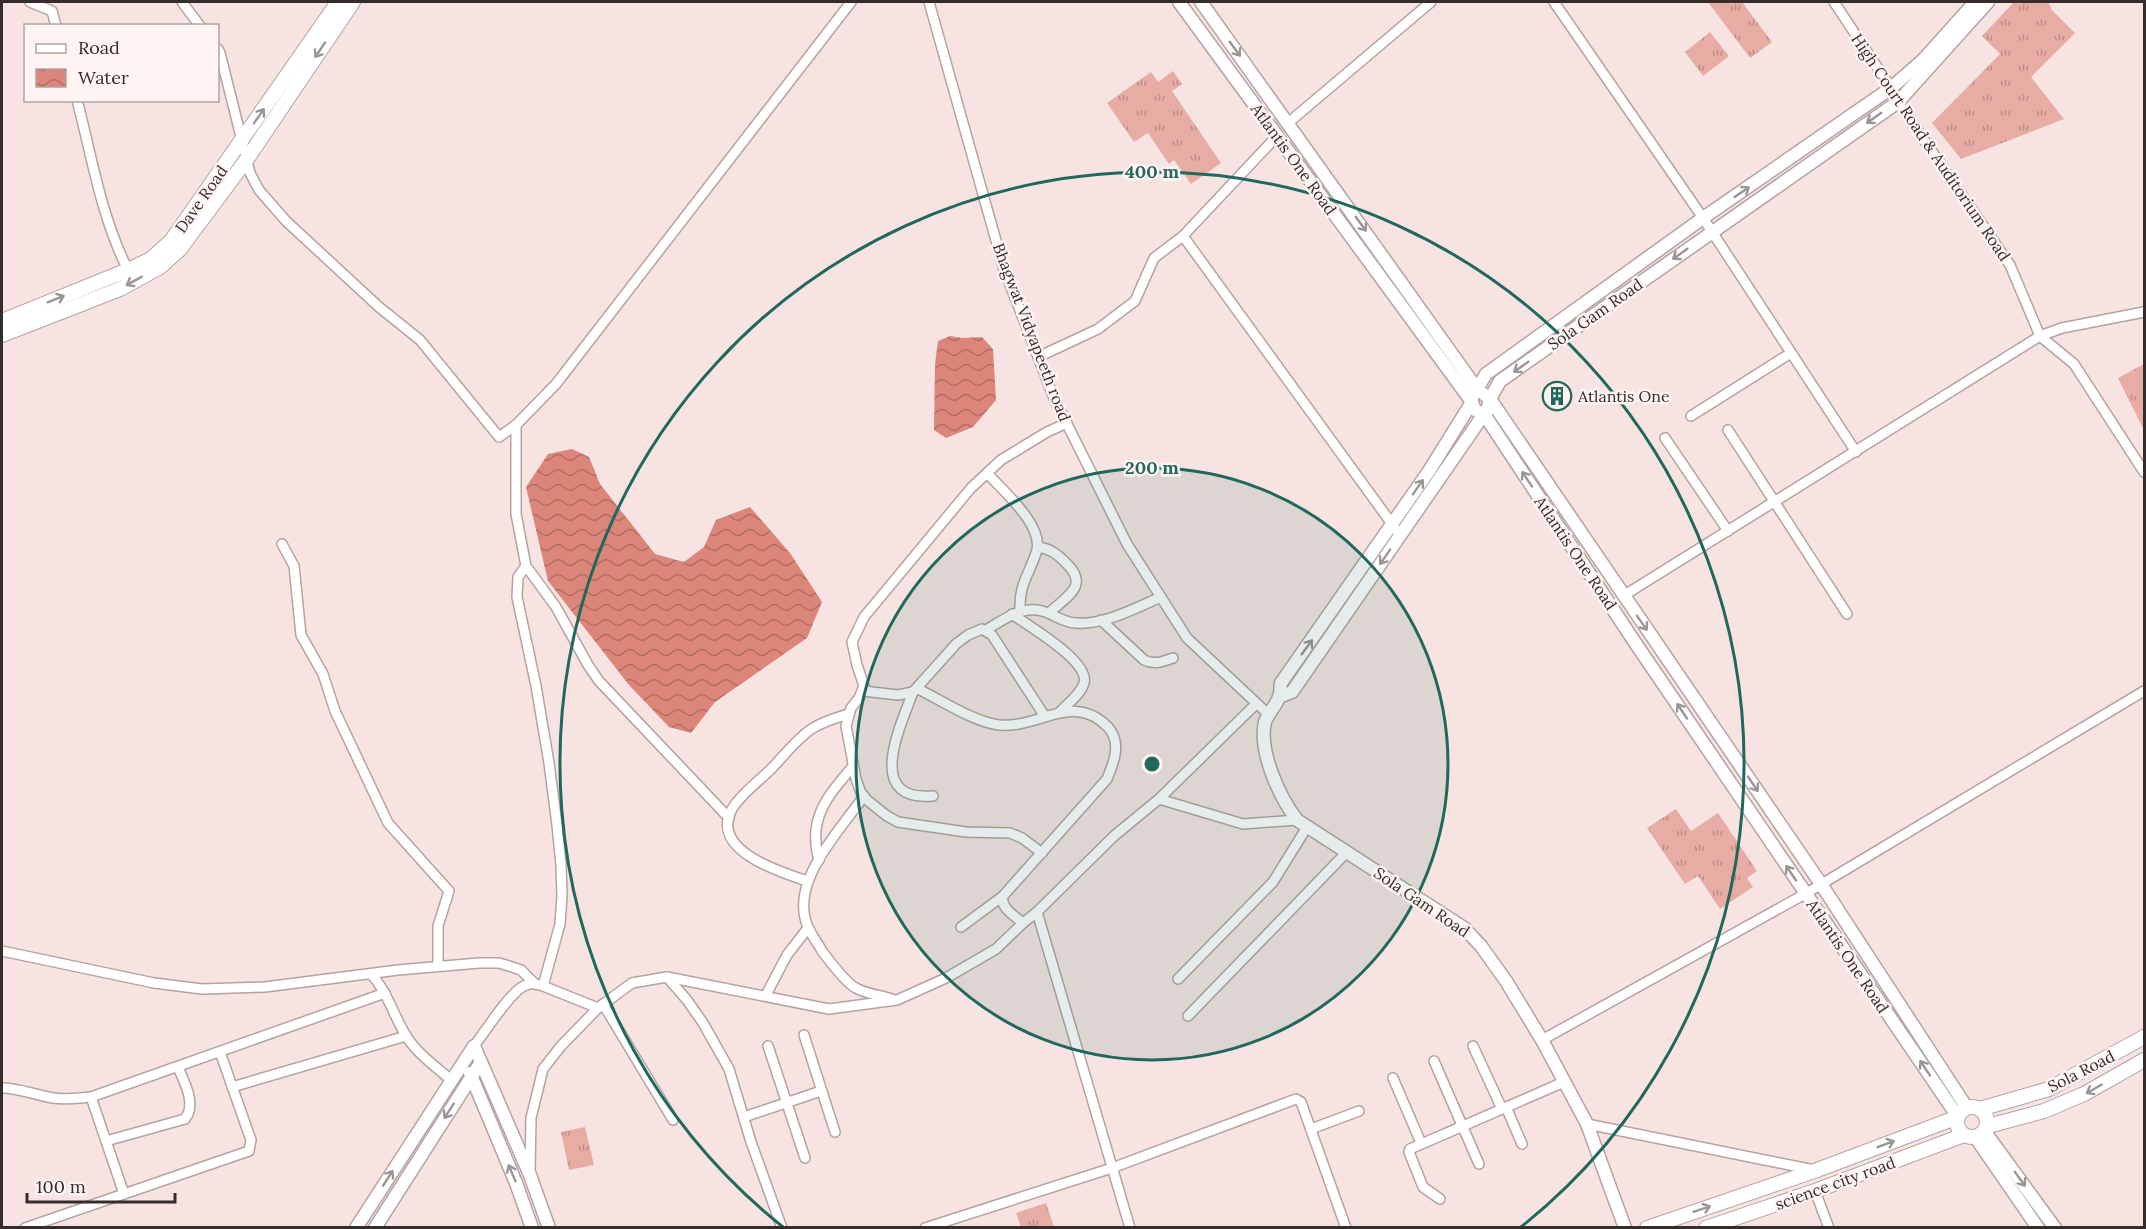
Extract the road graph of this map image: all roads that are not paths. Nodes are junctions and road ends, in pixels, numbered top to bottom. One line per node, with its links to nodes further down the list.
1 (30, 2): 14 (street)
2 (182, 2): 15 (street)
3 (338, 2): 22 (main road, Dave Road, one-way to 3)
4 (353, 2): 23 (main road, one-way to 23)
5 (850, 2): 40 (street)
6 (929, 2): 33 (street, Bhagwat Vidyapeeth road)
7 (1179, 2): 21 (street, Atlantis One Road)
8 (1201, 2): 20 (street, Atlantis One Road, one-way to 20)
9 (1431, 2): 20 (street)
10 (1554, 2): 24 (street)
11 (1834, 2): 17 (street, High Court Road & Auditorium Road)
12 (1974, 2): 17 (street, Sola Gam Road)
13 (1988, 2): 19 (street, Sola Gam Road)
14 (55, 24)
15 (198, 24)
16 (219, 51): 22 (street)
17 (1891, 88): 19 (street, High Court Road & Auditorium Road); 24 (street, Sola Gam Road, one-way to 17)
18 (77, 102): 27 (street)
19 (1898, 102): 25 (street, Sola Gam Road, one-way to 25); 31 (street, High Court Road & Auditorium Road)
20 (1288, 123): 34 (street, Atlantis One Road, one-way to 34)
21 (1277, 136): 26 (street); 36 (street, Atlantis One Road)
22 (243, 140): 23 (street); 27 (main road, Dave Road)
23 (247, 159): 30 (main road, one-way to 30); 40 (street)
24 (1703, 218): 25 (street); 34 (street, Sola Gam Road)
25 (1712, 232): 32 (street); 35 (street, Sola Gam Road, one-way to 35)
26 (1183, 236): 33 (street); 47 (street)
27 (128, 270): 29 (main road, Dave Road, one-way to 27)
28 (2145, 312): 31 (street)
29 (2, 321)
30 (2, 335)
31 (2040, 336): 43 (street); 44 (street, High Court Road & Auditorium Road)
32 (1791, 353): 38 (street); 43 (street)
33 (1038, 357): 39 (street, Bhagwat Vidyapeeth road)
34 (1477, 389): 35 (street, Atlantis One Road); 36 (street, Sola Gam Road)
35 (1490, 399): 37 (street, Sola Gam Road); 53 (street, Atlantis One Road)
36 (1472, 402): 37 (street, Atlantis One Road); 47 (street, Sola Gam Road, one-way to 36)
37 (1484, 414): 49 (street, Sola Gam Road); 81 (street, Atlantis One Road, one-way to 37)
38 (1691, 416)
39 (1067, 423): 45 (street); 54 (street, Bhagwat Vidyapeeth road)
40 (516, 425): 52 (street)
41 (1728, 429): 46 (street)
42 (1665, 438): 48 (street)
43 (1856, 452): 46 (street)
44 (2145, 472)
45 (987, 473): 51 (street); 63 (street)
46 (1774, 502): 48 (street); 57 (street)
47 (1391, 524): 49 (street); 64 (street, Sola Gam Road, one-way to 47)
48 (1728, 531): 53 (street)
49 (1400, 536): 64 (street, Sola Gam Road, one-way to 64)
50 (282, 544): 88 (street)
51 (1038, 547): 55 (street); 56 (street)
52 (526, 566): 74 (street); 91 (street)
53 (1623, 596): 80 (street, Atlantis One Road, one-way to 80)
54 (1161, 597): 58 (street); 65 (street, Bhagwat Vidyapeeth road)
55 (1016, 612): 56 (street); 59 (street); 66 (street)
56 (1049, 613): 58 (street)
57 (1846, 614)
58 (1101, 620): 60 (street)
59 (986, 630): 61 (street); 69 (street)
60 (1173, 658)
61 (915, 691): 63 (street); 69 (street); 72 (street)
62 (2145, 691): 80 (street)
63 (863, 692): 67 (street)
64 (1279, 697): 68 (street, Sola Gam Road)
65 (1256, 704): 68 (street, Bhagwat Vidyapeeth road); 73 (street)
66 (1060, 712): 69 (street); 77 (street)
67 (848, 714): 70 (street); 74 (street)
68 (1268, 714): 75 (street, Sola Gam Road)
69 (1044, 715)
70 (853, 766): 71 (street); 78 (street)
71 (864, 796): 77 (street); 78 (street)
72 (933, 796)
73 (1159, 799): 75 (street); 83 (street)
74 (729, 818): 79 (street)
75 (1302, 824): 76 (street, Sola Gam Road); 92 (street)
76 (1347, 852): 97 (street); 101 (street, Sola Gam Road)
77 (1042, 853): 82 (street)
78 (819, 860): 79 (street)
79 (807, 881): 86 (street)
80 (1821, 884): 81 (street); 122 (street, Atlantis One Road)
81 (1805, 894): 101 (street); 122 (street, Atlantis One Road, one-way to 81)
82 (1003, 896): 84 (street); 85 (street)
83 (1037, 912): 84 (street); 135 (street)
84 (1023, 923): 95 (street)
85 (961, 927)
86 (808, 928): 94 (street); 95 (street)
87 (2, 951): 89 (street)
88 (438, 966): 89 (street); 91 (street)
89 (371, 974): 93 (street)
90 (667, 977): 94 (street); 96 (street); 123 (street)
91 (532, 979): 96 (street); 102 (street)
92 (1179, 979)
93 (385, 993): 99 (street); 105 (street)
94 (766, 995): 95 (street)
95 (897, 1000)
96 (601, 1006): 124 (street); 137 (street)
97 (1188, 1016)
98 (804, 1035): 117 (street)
99 (406, 1036): 113 (street); 115 (street)
100 (2145, 1037): 122 (main road, Sola Road)
101 (1542, 1040): 114 (street, Sola Gam Road)
102 (474, 1046): 106 (street); 109 (street)
103 (768, 1046): 119 (street)
104 (1473, 1046): 120 (street)
105 (220, 1052): 110 (street); 115 (street)
106 (465, 1059): 111 (street); 113 (street)
107 (2145, 1060): 129 (main road, Sola Road, one-way to 129)
108 (1434, 1061): 125 (street)
109 (481, 1062): 111 (street); 137 (street)
110 (178, 1067): 118 (street); 130 (street)
111 (472, 1076): 143 (street, one-way to 143); 144 (street, one-way to 111)
112 (1393, 1078): 131 (street)
113 (451, 1080): 142 (street, one-way to 113)
114 (1564, 1082): 120 (street); 126 (street, Sola Gam Road)
115 (232, 1087): 139 (street)
116 (2, 1088): 118 (street)
117 (821, 1091): 119 (street); 128 (street)
118 (90, 1097): 130 (street)
119 (786, 1103): 123 (street); 133 (street)
120 (1504, 1108): 125 (street); 132 (street)
121 (1359, 1111): 127 (street)
122 (1968, 1111): 129 (main road); 129 (main road); 136 (main road, Sola Road, one-way to 122)
123 (744, 1117): 146 (street)
124 (673, 1120)
125 (1462, 1125): 131 (street); 134 (street)
126 (1587, 1125): 136 (street); 150 (street, Sola Gam Road)
127 (1311, 1129): 135 (street); 149 (street)
128 (835, 1132)
129 (1978, 1133): 138 (main road, science city road); 154 (street); 155 (street, one-way to 155)
130 (106, 1141): 139 (street)
131 (1421, 1143): 140 (street)
132 (1521, 1144)
133 (805, 1158)
134 (1479, 1164)
135 (1112, 1168): 147 (street); 148 (street)
136 (1817, 1170): 151 (main road, Sola Road, one-way to 136)
137 (530, 1175): 145 (street)
138 (1815, 1191): 152 (main road, science city road); 153 (street)
139 (124, 1194): 141 (street)
140 (1440, 1199)
141 (25, 1227)
142 (356, 1227)
143 (375, 1227)
144 (532, 1227)
145 (549, 1227)
146 (782, 1227)
147 (925, 1227)
148 (1130, 1227)
149 (1346, 1227)
150 (1625, 1227)
151 (1647, 1227)
152 (1706, 1227)
153 (1829, 1227)
154 (2038, 1227)
155 (2055, 1227)

